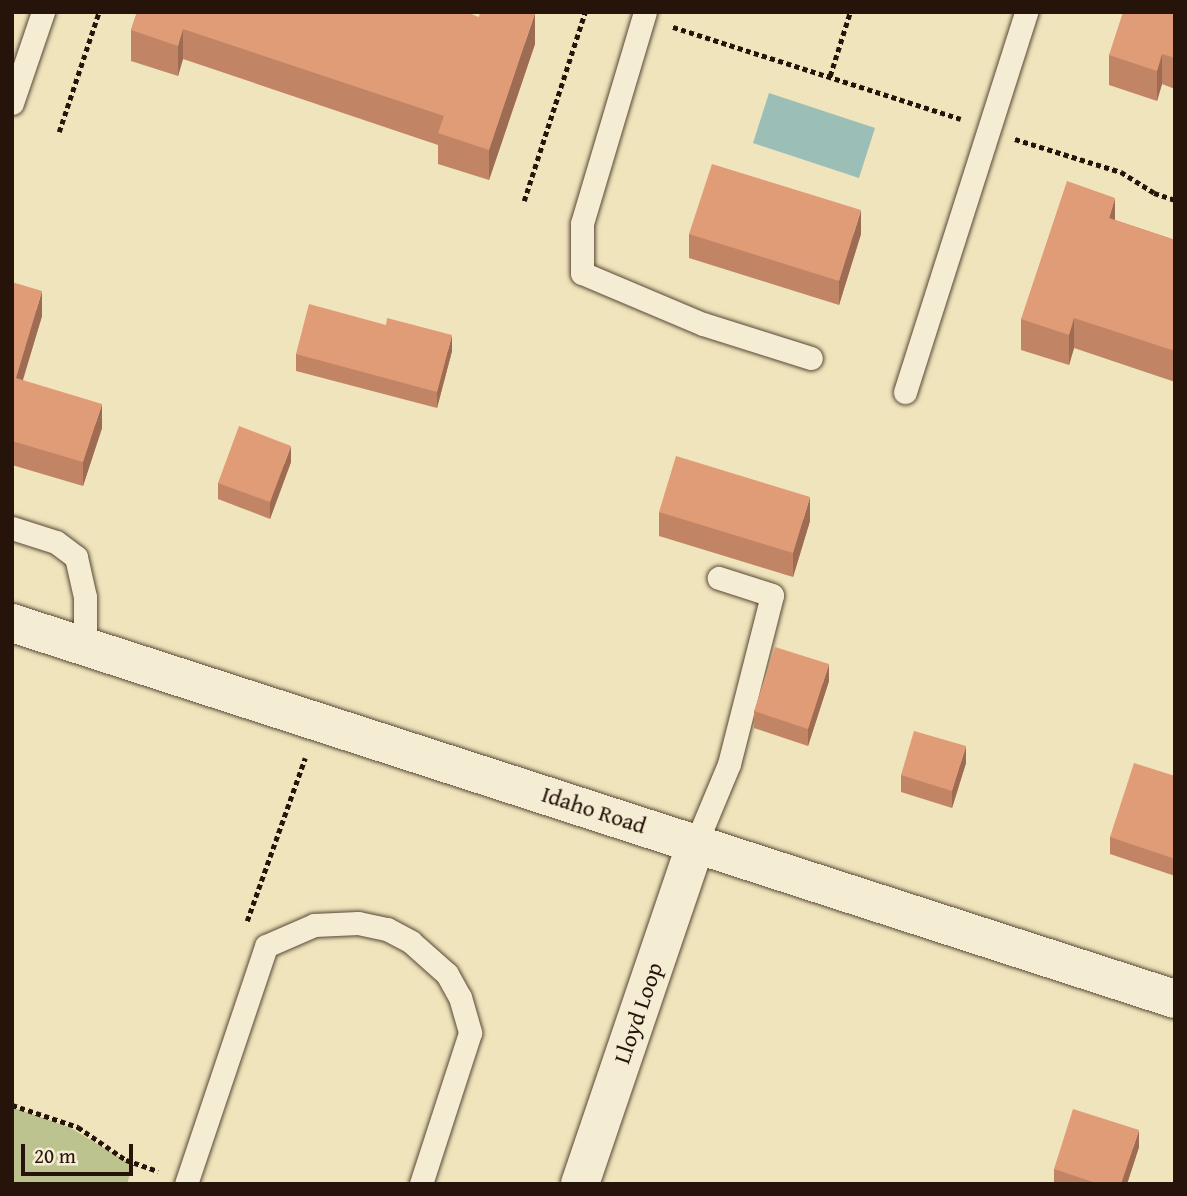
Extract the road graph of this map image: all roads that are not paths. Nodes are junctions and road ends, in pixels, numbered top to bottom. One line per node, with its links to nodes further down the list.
1 (43, 12): 4 (lane)
2 (1026, 12): 6 (lane)
3 (644, 16): 5 (lane)
4 (12, 103)
5 (811, 358)
6 (905, 392)
7 (12, 528): 10 (lane)
8 (719, 578): 11 (lane)
9 (12, 623): 10 (street, Idaho Road)
10 (85, 647): 11 (street, Idaho Road)
11 (696, 843): 12 (street, Idaho Road); 15 (street, Lloyd Loop)
12 (1175, 999)
13 (186, 1184): 14 (lane)
14 (421, 1184)
15 (580, 1184)

